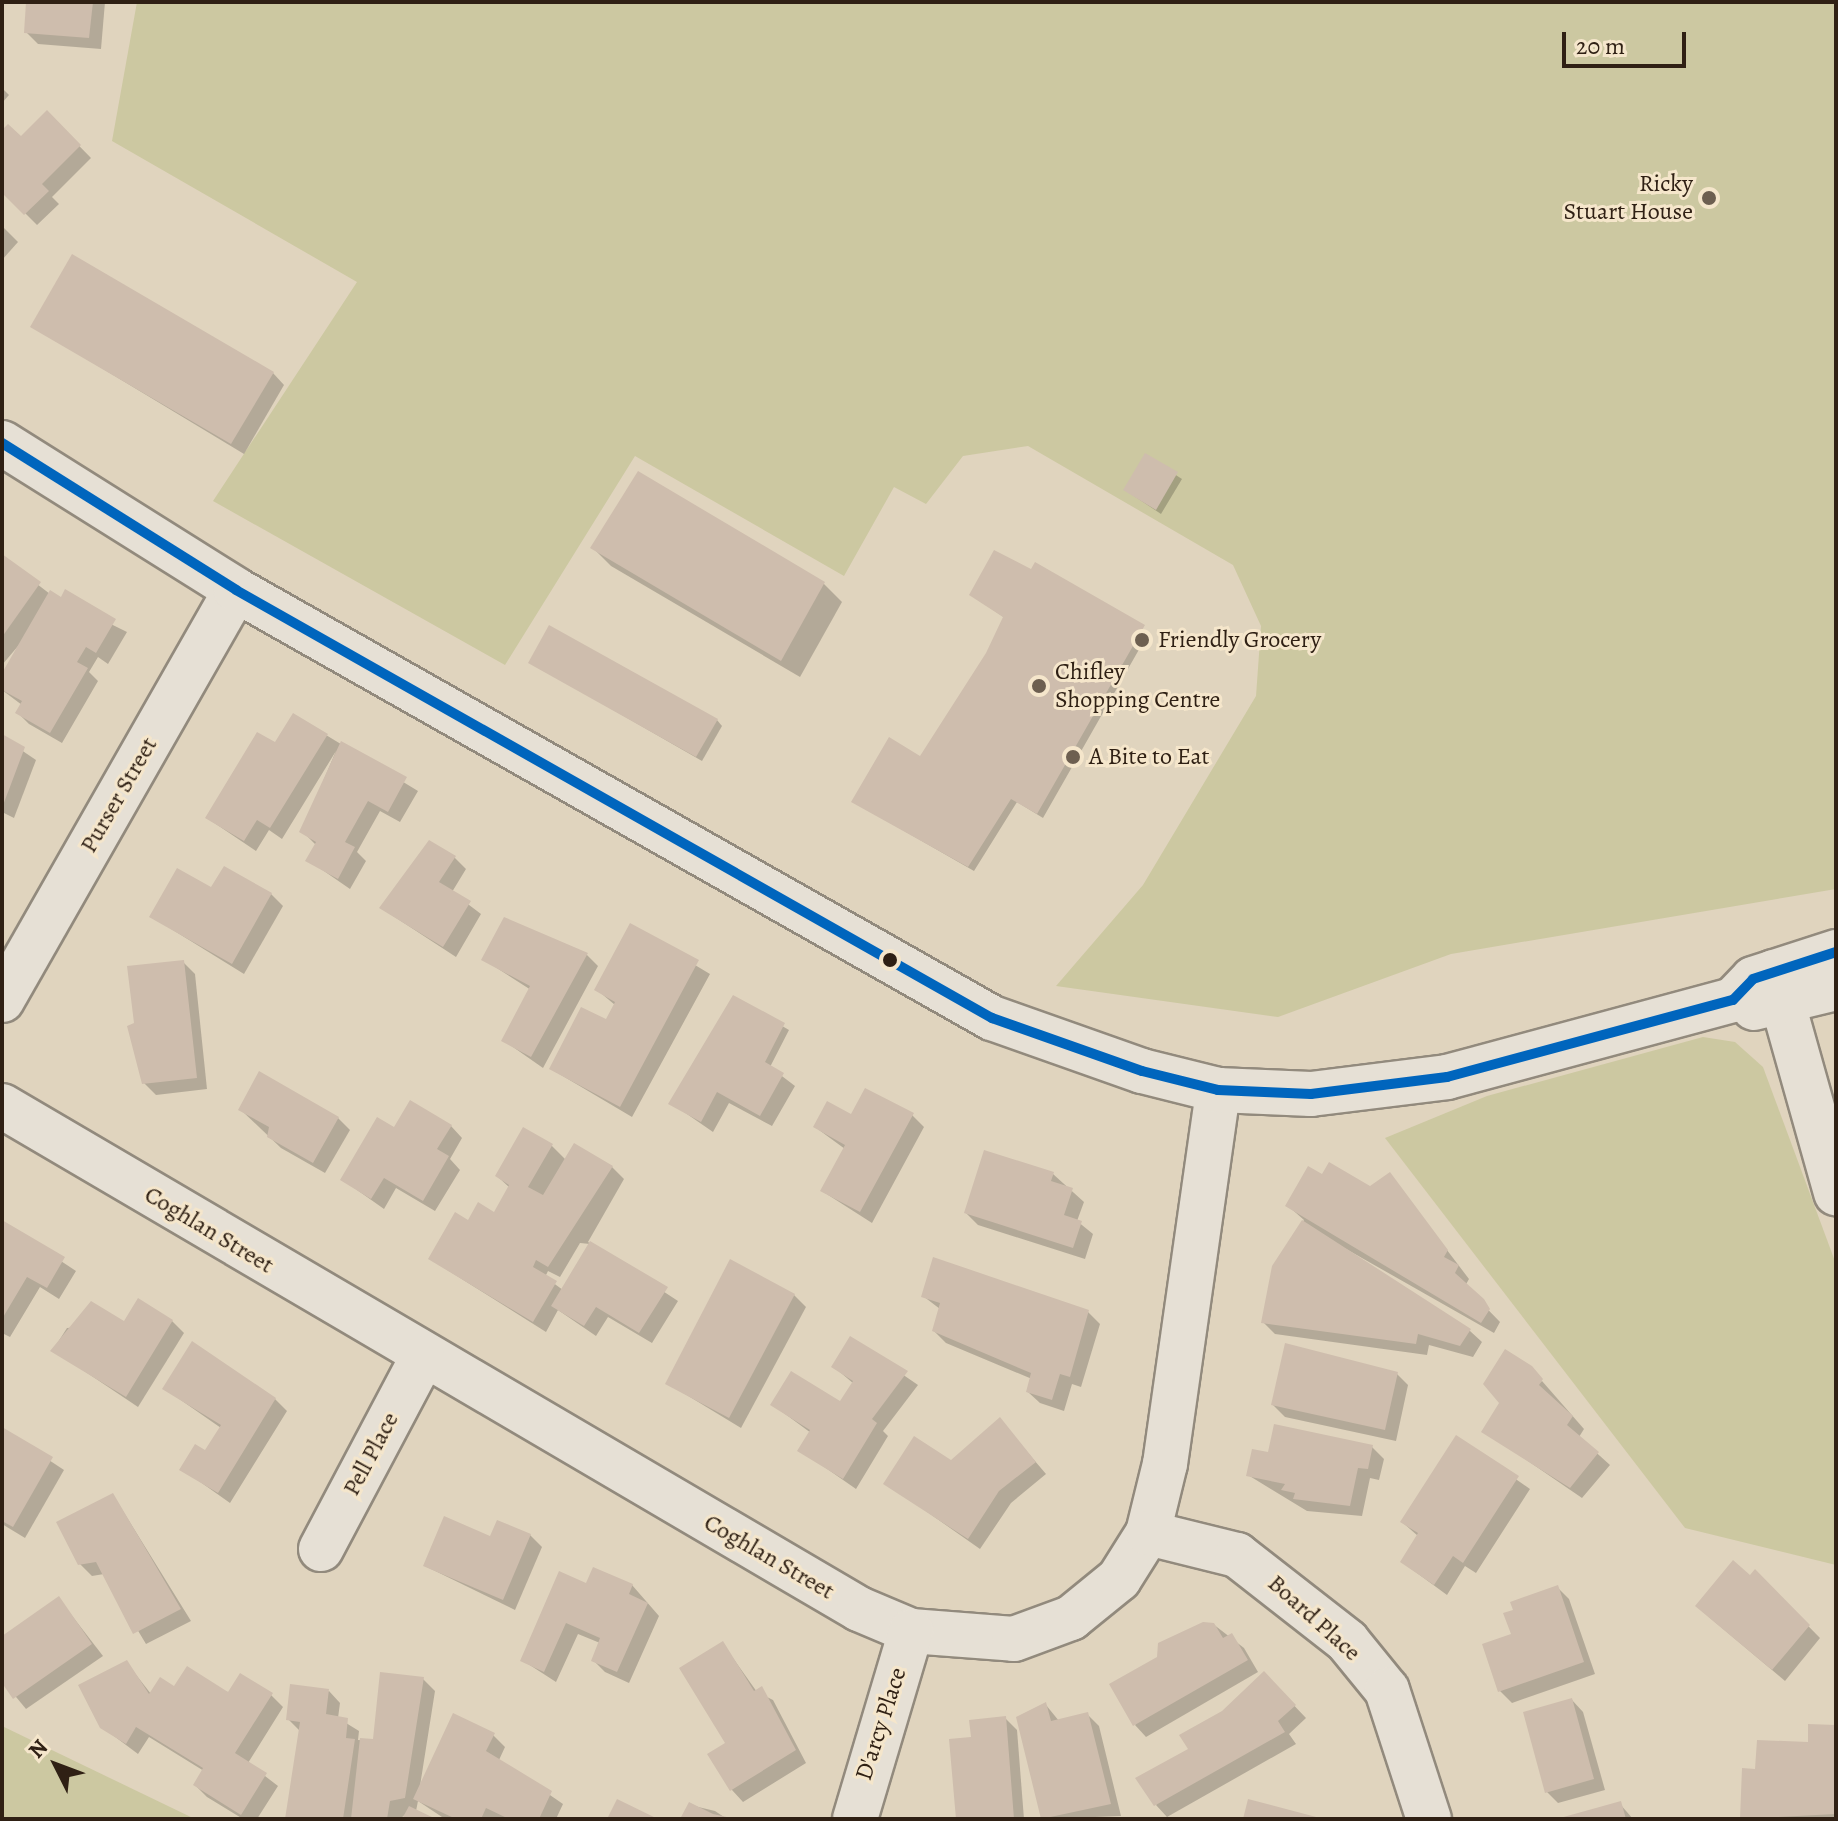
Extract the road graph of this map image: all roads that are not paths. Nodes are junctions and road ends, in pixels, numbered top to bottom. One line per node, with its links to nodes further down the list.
1 (2, 443): 2 (street)
2 (236, 590): 4 (street, Purser Street); 6 (street)
3 (1807, 980): 5 (street); 6 (street); 8 (street)
4 (2, 1000)
5 (1836, 1086)
6 (1218, 1090): 10 (street, Coghlan Street)
7 (2, 1106): 9 (street, Coghlan Street)
8 (1836, 1193)
9 (422, 1358): 11 (street, Pell Place); 12 (street, Coghlan Street)
10 (1148, 1533): 12 (street, Coghlan Street); 14 (street, Board Place)
11 (321, 1549)
12 (911, 1631): 13 (street, D'arcy Place)
13 (855, 1819)
14 (1429, 1819)

